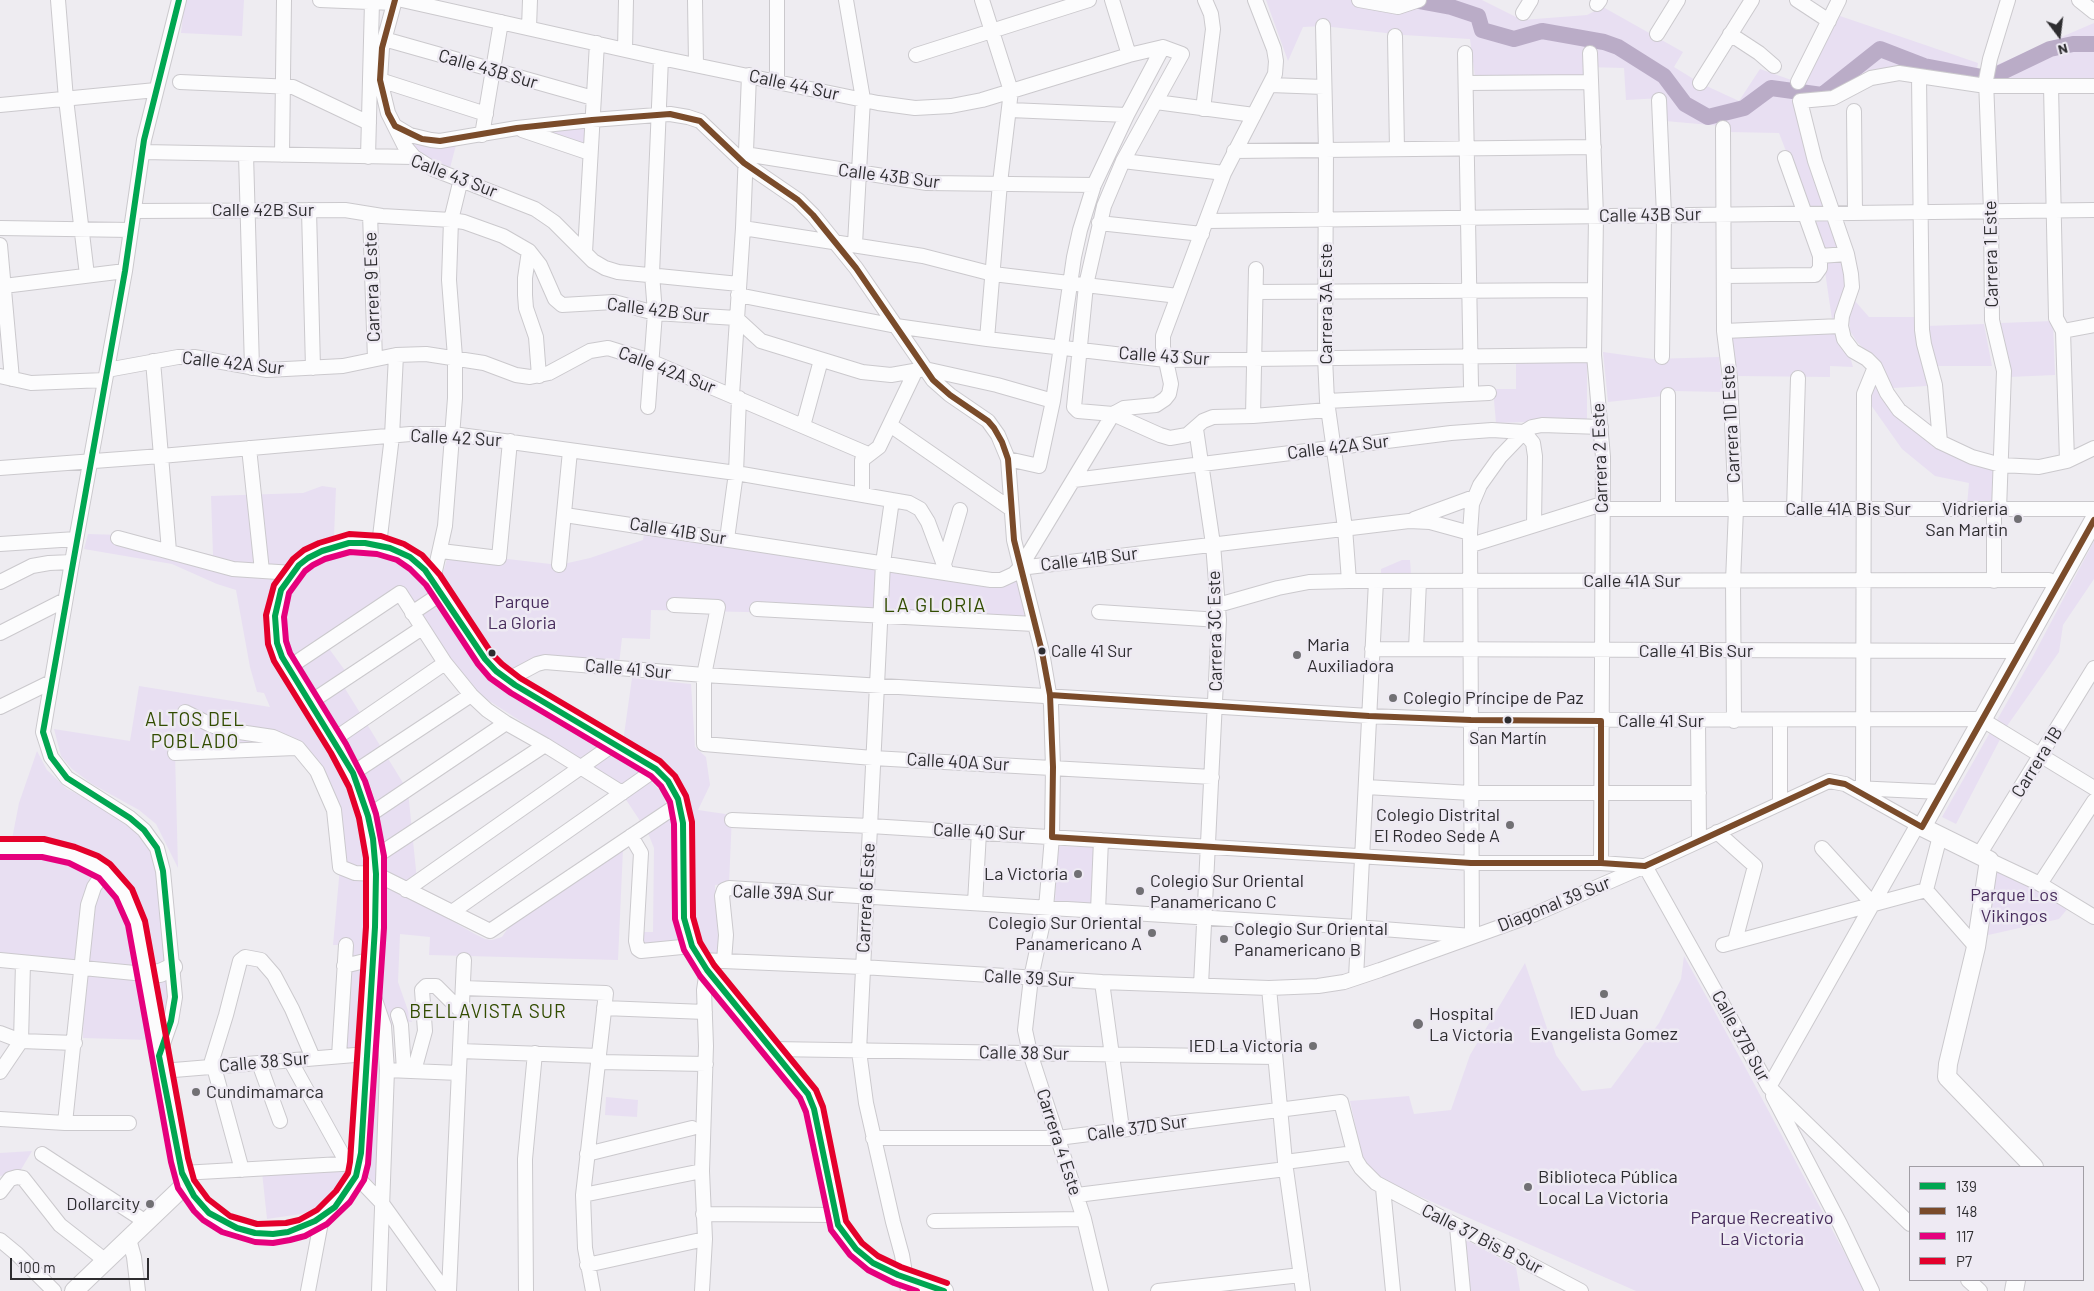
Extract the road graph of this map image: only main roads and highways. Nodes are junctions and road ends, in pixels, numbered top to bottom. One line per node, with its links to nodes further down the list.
1 (2094, 520): 5 (main road, Carrera 1B)
2 (0, 848): 4 (main road)
3 (173, 967): 4 (main road)
4 (145, 974): 6 (main road)
5 (2033, 1166)
6 (184, 1179): 7 (main road); 8 (main road)
7 (907, 1284): 9 (main road)
8 (74, 1291)
9 (944, 1291)

